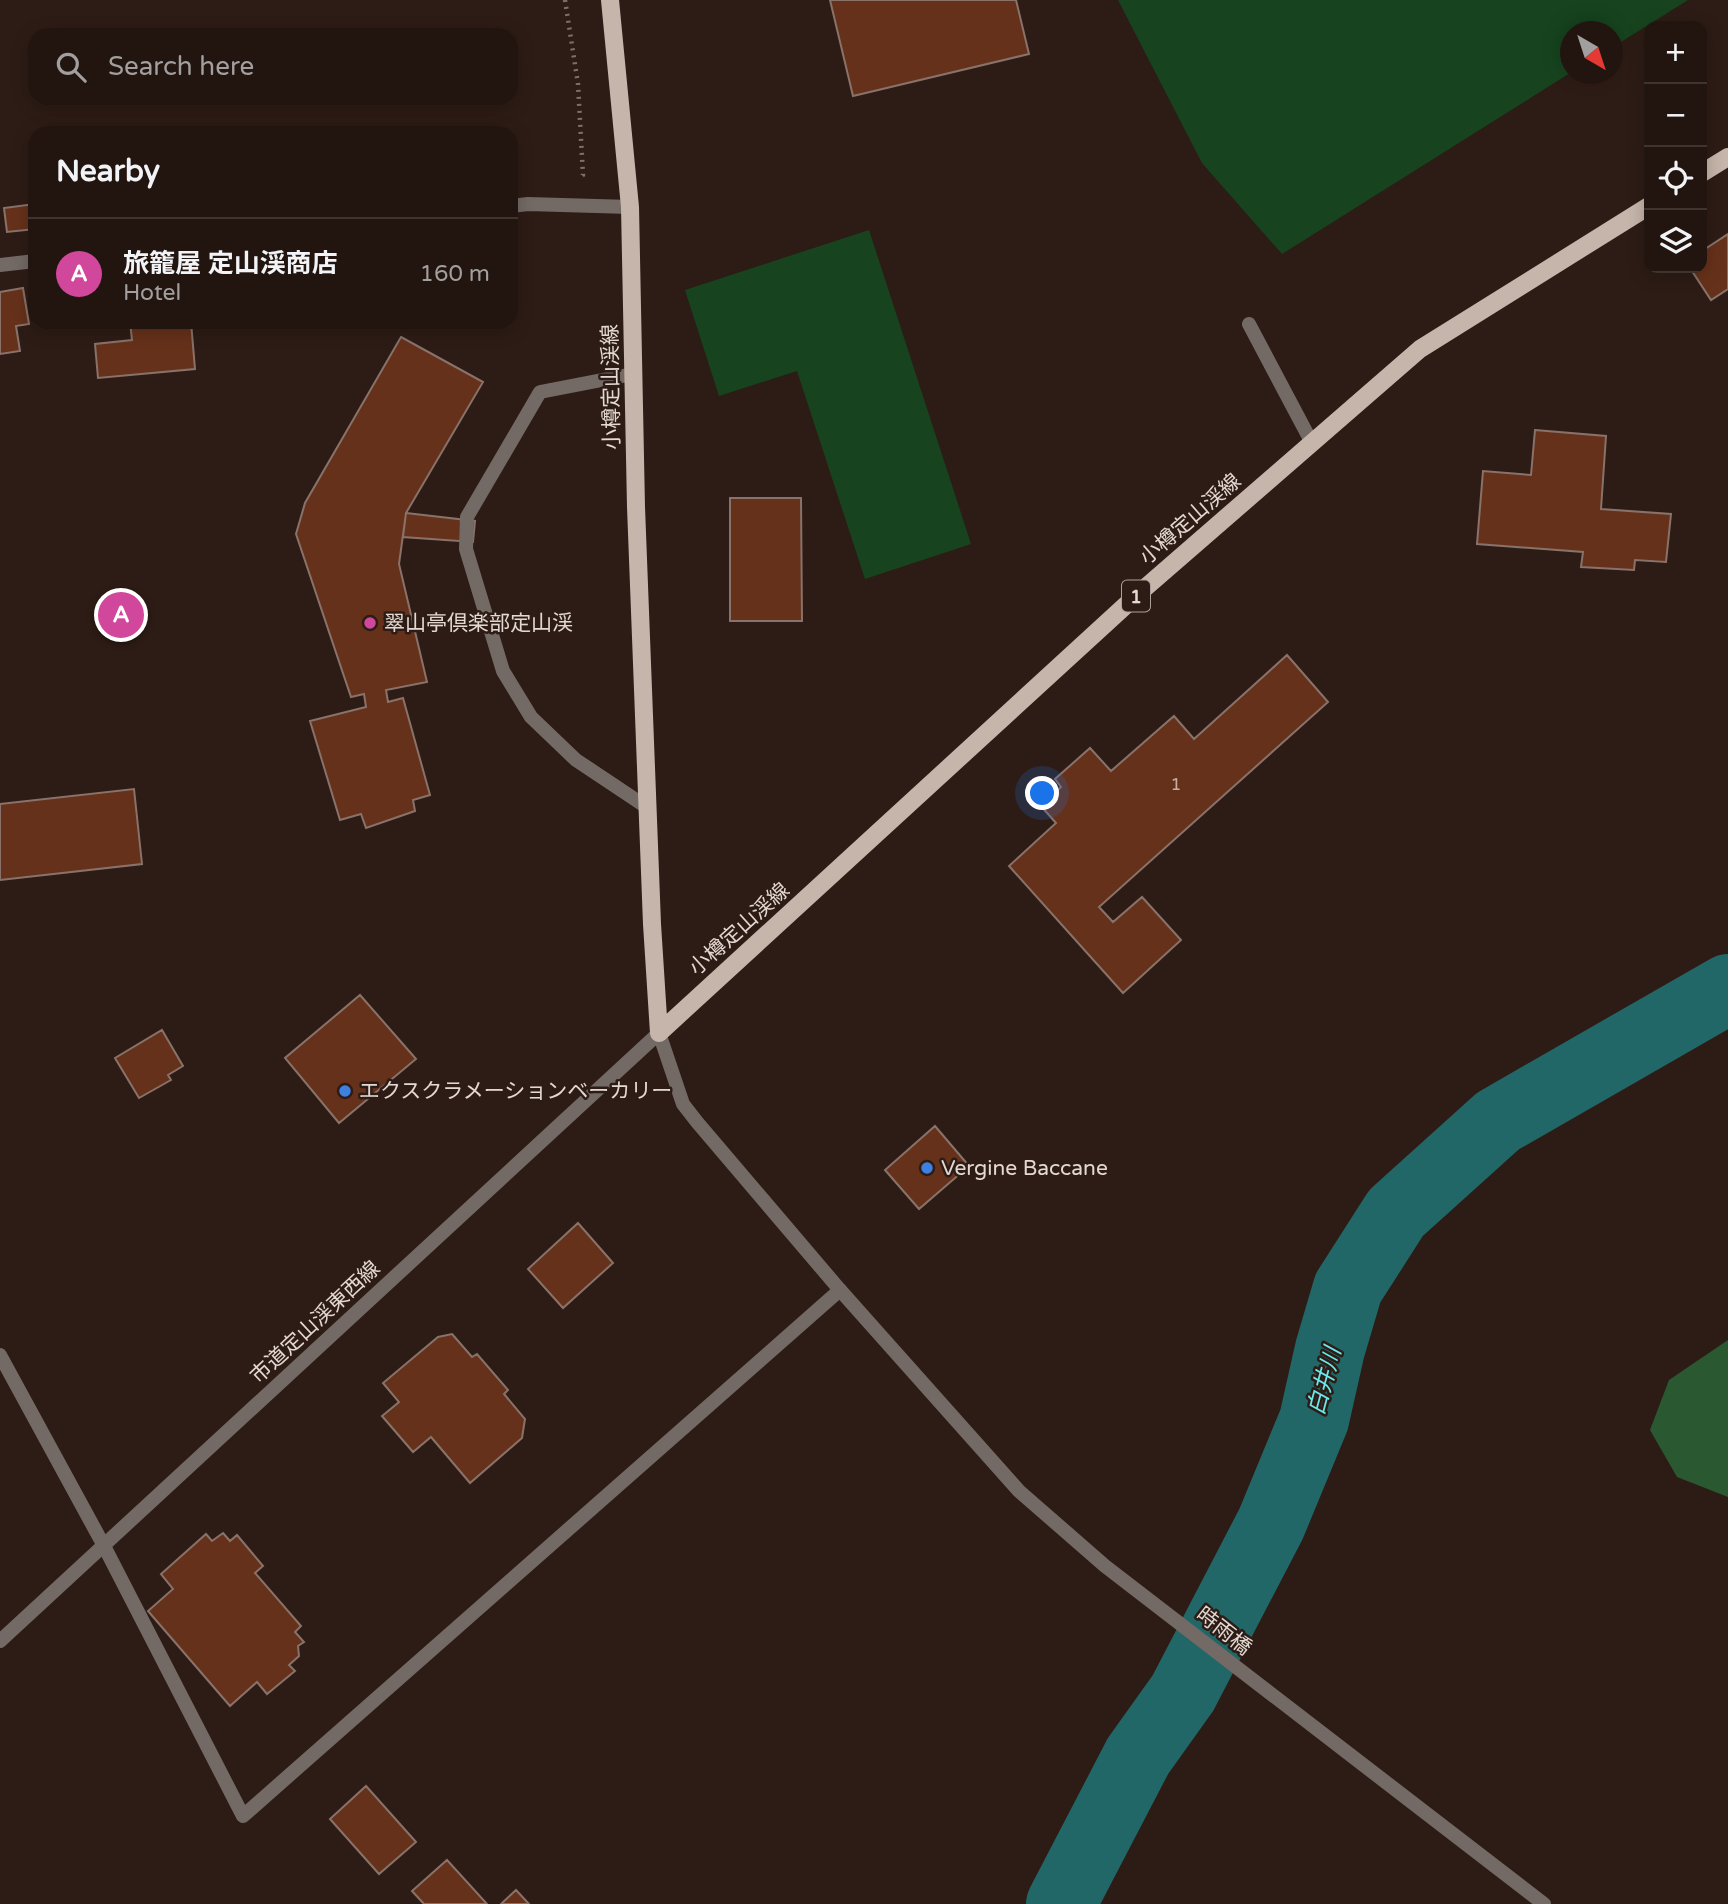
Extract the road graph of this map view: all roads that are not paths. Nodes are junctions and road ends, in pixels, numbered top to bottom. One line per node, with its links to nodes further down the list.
1 (610, 0): 5 (main road, 小樽定山渓線)
2 (1728, 157): 3 (main road)
3 (1707, 170)
4 (518, 205): 5 (street)
5 (630, 207): 10 (main road, 小樽定山渓線)
6 (1644, 209): 11 (main road, 小樽定山渓線 / 1)
7 (28, 262): 8 (street)
8 (0, 265)
9 (1249, 324): 11 (street)
10 (633, 374): 12 (main road, 小樽定山渓線); 12 (street)
11 (1312, 443): 13 (main road, 小樽定山渓線 / 1)
12 (648, 808): 13 (main road, 小樽定山渓線)
13 (659, 1033): 14 (street, 時雨橋); 16 (street, 市道定山渓東西線)
14 (840, 1290): 16 (street); 18 (street, 時雨橋)
15 (0, 1356): 16 (street)
16 (104, 1546): 17 (street, 市道定山渓東西線)
17 (0, 1641)
18 (1544, 1904)

